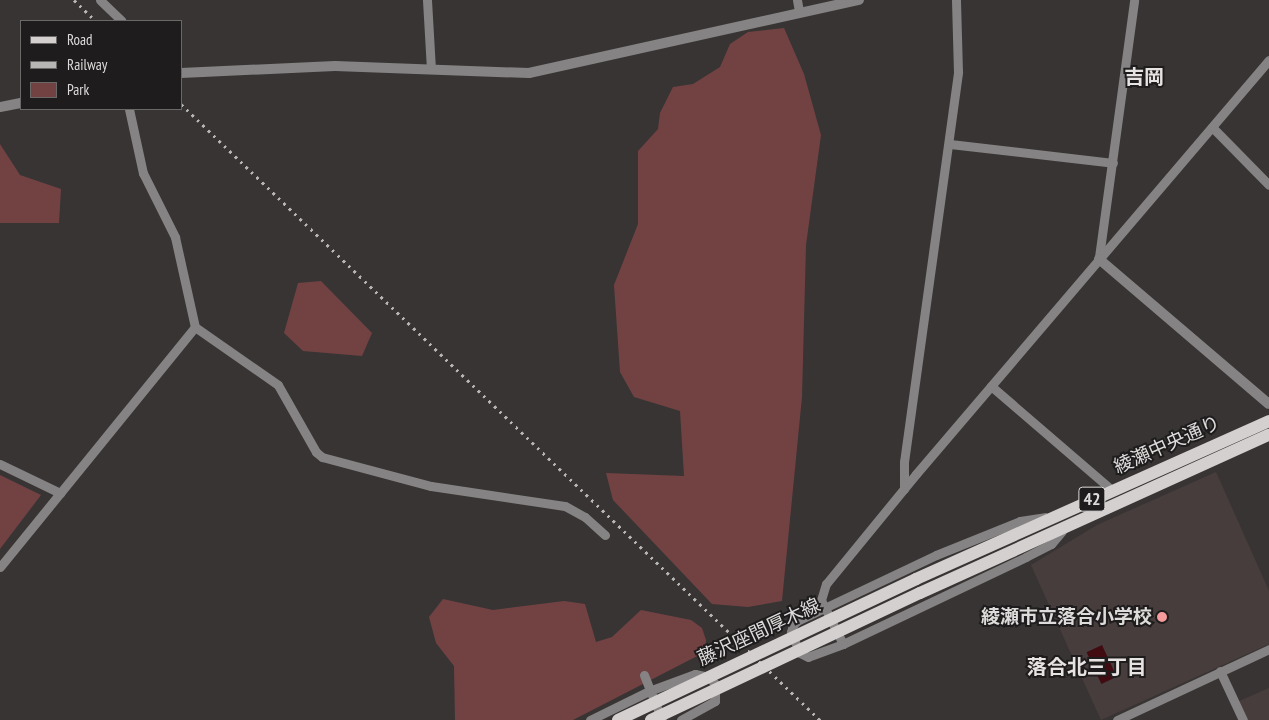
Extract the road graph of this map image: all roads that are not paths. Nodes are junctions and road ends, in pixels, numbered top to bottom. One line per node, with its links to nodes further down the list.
1 (100, 0): 8 (street)
2 (427, 0): 10 (street)
3 (796, 0): 7 (street)
4 (859, 0): 7 (street)
5 (956, 0): 16 (street)
6 (1134, 0): 17 (street)
7 (799, 11): 10 (street)
8 (121, 20)
9 (1269, 60): 15 (street)
10 (431, 69): 11 (street)
11 (182, 73)
12 (20, 103): 13 (street)
13 (0, 107)
14 (129, 110): 20 (street)
15 (1212, 127): 18 (street); 19 (street)
16 (950, 144): 17 (street); 26 (street)
17 (1113, 163): 19 (street)
18 (1269, 185)
19 (1099, 259): 21 (street); 22 (street)
20 (195, 327): 28 (street); 31 (street)
21 (991, 386): 26 (street); 27 (street)
22 (1269, 404)
23 (1269, 421): 27 (main road, 綾瀬中央通り / 42)
24 (1269, 435): 30 (main road, 綾瀬中央通り / 42)
25 (0, 464): 28 (street)
26 (904, 489): 35 (street)
27 (1112, 490): 29 (main road, 綾瀬中央通り / 42)
28 (60, 493): 32 (street)
29 (1057, 516): 33 (main road, 綾瀬中央通り / 42); 35 (street)
30 (1066, 527): 34 (main road, 綾瀬中央通り / 42); 36 (street)
31 (605, 536)
32 (0, 567)
33 (916, 579): 42 (main road, 藤沢座間厚木線 / 42, bridge)
34 (920, 593): 43 (main road, 藤沢座間厚木線 / 42, bridge)
35 (824, 608): 36 (street); 36 (street)
36 (843, 644)
37 (1269, 649): 38 (street)
38 (1220, 671): 46 (street); 47 (street)
39 (644, 675): 40 (street)
40 (649, 691): 41 (street); 44 (street); 45 (street)
41 (590, 720)
42 (618, 720)
43 (651, 720)
44 (662, 720)
45 (681, 720)
46 (1117, 720)
47 (1243, 720)

